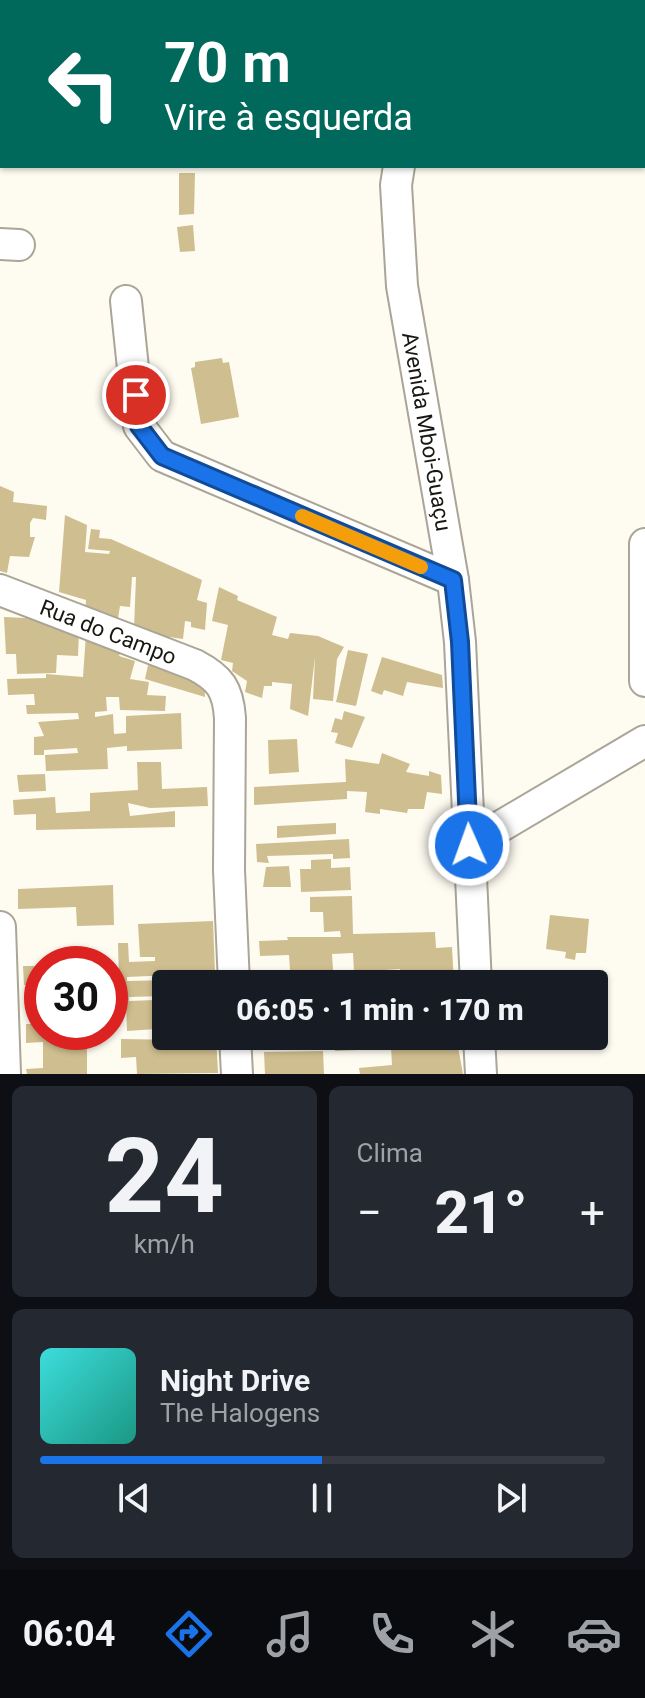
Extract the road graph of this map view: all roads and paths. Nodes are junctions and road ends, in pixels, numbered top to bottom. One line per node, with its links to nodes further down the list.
1 (399, 168): 4 (street, Avenida Mboi-Guaçu)
2 (126, 301): 4 (street)
3 (645, 544): 6 (street)
4 (453, 580): 8 (street, Avenida Mboi-Guaçu)
5 (0, 590): 10 (street, Rua do Campo)
6 (645, 681)
7 (645, 741): 8 (street)
8 (469, 845): 11 (street, Avenida Mboi-Guaçu)
9 (0, 927): 14 (street)
10 (233, 970)
11 (475, 970)
12 (236, 1050): 15 (street)
13 (480, 1050): 16 (street)
14 (5, 1074)
15 (237, 1074)
16 (481, 1074)

